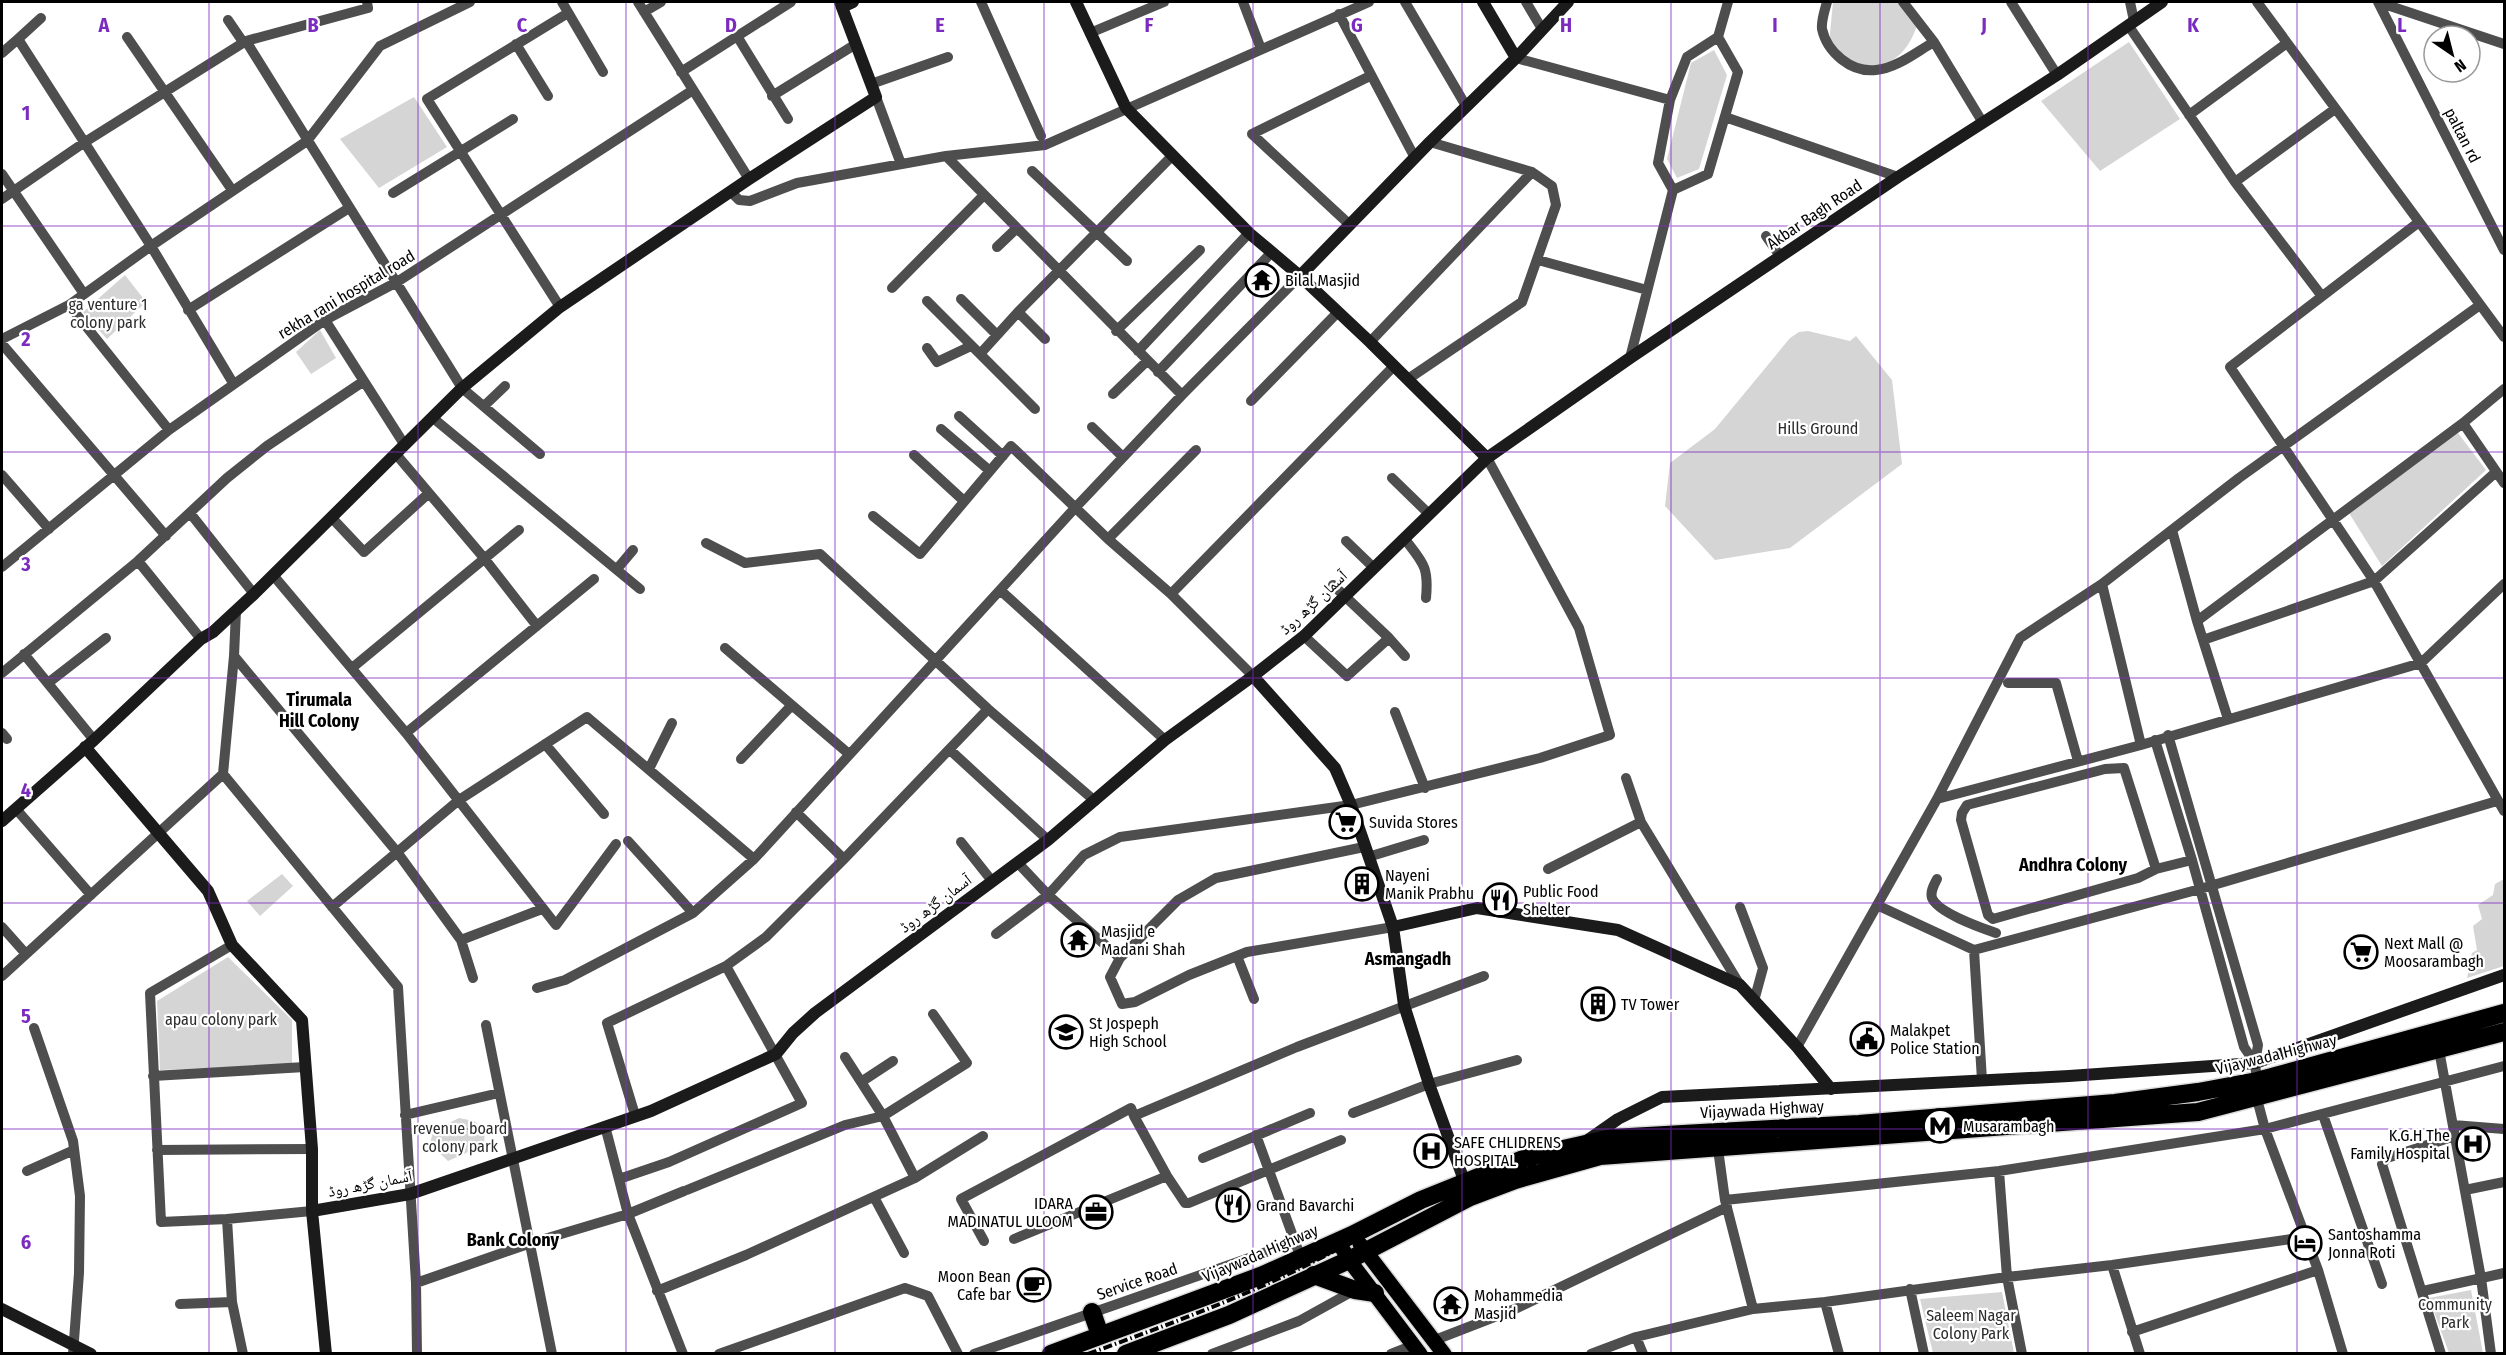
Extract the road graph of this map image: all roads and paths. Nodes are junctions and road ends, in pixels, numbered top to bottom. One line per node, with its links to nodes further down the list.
1 (367, 2): 37 (street)
2 (470, 2): 67 (street)
3 (562, 2): 26 (street)
4 (638, 2): 25 (street)
5 (661, 2): 25 (street)
6 (791, 2): 33 (street)
7 (981, 2): 66 (street)
8 (1076, 2): 32 (street)
9 (1164, 2): 32 (street)
10 (1243, 2): 43 (street)
11 (1369, 2): 27 (street)
12 (1405, 2): 58 (street)
13 (1484, 2): 46 (street)
14 (1526, 2): 31 (street)
15 (1568, 2): 31 (street)
16 (1728, 2): 35 (street)
17 (1827, 2): 38 (street)
18 (1903, 2): 38 (street)
19 (2011, 2): 49 (street)
20 (2130, 2): 30 (street)
21 (2162, 2): 30 (street, Akbar Bagh Road)
22 (2257, 2): 39 (street)
23 (2378, 2): 42 (street); 99 (street, paltan rd)
24 (845, 3): 41 (street)
25 (644, 12): 48 (street)
26 (568, 13): 40 (street); 47 (street)
27 (1339, 14): 43 (street); 50 (street)
28 (41, 18): 36 (street)
29 (228, 20): 37 (street)
30 (2131, 23): 49 (street, Akbar Bagh Road); 61 (street)
31 (1542, 29): 46 (street)
32 (1090, 33): 59 (street)
33 (737, 36): 48 (street); 55 (street)
34 (127, 37): 53 (street)
35 (1718, 37): 57 (street); 62 (street)
36 (18, 39): 44 (street); 68 (street)
37 (244, 41): 53 (street); 67 (street)
38 (1934, 42): 65 (street)
39 (2287, 43): 60 (street); 61 (street)
40 (516, 44): 54 (street); 70 (street)
41 (856, 44): 51 (street); 55 (street)
42 (2505, 44)
43 (1261, 49): 59 (street)
44 (2, 53)
45 (948, 57): 51 (street)
46 (1516, 58): 57 (street); 58 (street)
47 (603, 72)
48 (681, 72): 52 (street)
49 (2057, 75): 65 (street, Akbar Bagh Road)
50 (1370, 76): 73 (street); 91 (street)
51 (871, 84): 56 (street)
52 (693, 90): 79 (street); 89 (street, rekha rani hospital road)
53 (166, 92): 68 (street); 81 (street)
54 (548, 96)
55 (772, 96): 64 (street)
56 (876, 97): 74 (street); 79 (street)
57 (1670, 100): 82 (street)
58 (1466, 106): 69 (street)
59 (1126, 108): 71 (street); 72 (street)
60 (2336, 109): 80 (street); 90 (street)
61 (2189, 115): 80 (street)
62 (1725, 117): 78 (street); 82 (street)
63 (513, 119): 70 (street)
64 (788, 119)
65 (1983, 123): 78 (street, Akbar Bagh Road)
66 (1041, 136)
67 (307, 141): 81 (street); 88 (street)
68 (85, 142): 83 (street); 96 (street)
69 (1430, 142): 73 (street); 76 (street)
70 (460, 150): 85 (street); 89 (street)
71 (1173, 155): 93 (street); 94 (street)
72 (945, 156): 74 (street); 86 (street)
73 (1414, 158): 91 (street)
74 (901, 164): 84 (street)
75 (1032, 171): 93 (street)
76 (1532, 172): 102 (street); 125 (street)
77 (2, 174): 83 (street)
78 (1898, 177): 101 (street, Akbar Bagh Road)
79 (749, 179): 84 (street)
80 (2235, 182): 110 (street)
81 (232, 190): 96 (street)
82 (1673, 190): 108 (street)
83 (13, 191): 87 (street); 109 (street)
84 (732, 192): 115 (street)
85 (393, 193)
86 (983, 196): 92 (street); 107 (street)
87 (2, 199)
88 (349, 208): 106 (street); 116 (street)
89 (503, 215): 106 (street, rekha rani hospital road); 115 (street)
90 (2419, 222): 110 (street); 114 (street)
91 (1350, 225): 105 (street)
92 (1016, 229): 97 (street); 104 (street)
93 (1098, 234): 103 (street); 104 (street)
94 (1249, 234): 100 (street); 129 (street)
95 (1766, 236): 101 (street)
96 (150, 246): 109 (street); 116 (street)
97 (997, 247)
98 (1200, 250): 120 (street)
99 (2505, 250)
100 (1271, 253): 105 (street); 134 (street)
101 (1780, 256): 131 (street, Akbar Bagh Road)
102 (1538, 260): 108 (street); 135 (street)
103 (1127, 261)
104 (1058, 271): 117 (street); 120 (street)
105 (1300, 276): 118 (street); 142 (street)
106 (397, 282): 119 (street, rekha rani hospital road); 139 (street)
107 (892, 288)
108 (1647, 290): 131 (street)
109 (84, 294): 113 (street)
110 (2321, 295): 153 (street)
111 (961, 299): 121 (street)
112 (927, 301): 127 (street)
113 (69, 304): 123 (street); 151 (street)
114 (2480, 305): 122 (street); 153 (street)
115 (560, 307): 139 (street)
116 (188, 310): 137 (street)
117 (1018, 312): 121 (street); 124 (street)
118 (1338, 312): 125 (street); 143 (street)
119 (325, 320): 136 (street); 137 (street, rekha rani hospital road)
120 (1116, 331): 129 (street)
121 (997, 335): 130 (street)
122 (2505, 337)
123 (2, 339)
124 (1045, 339)
125 (1370, 342): 133 (street)
126 (2, 344): 164 (street)
127 (971, 346): 128 (street); 130 (street)
128 (927, 348)
129 (1138, 351): 132 (street)
130 (980, 354): 145 (street)
131 (1629, 358): 160 (street, Akbar Bagh Road)
132 (1147, 361): 134 (street); 141 (street)
133 (1394, 366): 135 (street); 198 (street)
134 (1158, 372): 142 (street)
135 (1408, 379): 160 (street)
136 (364, 381): 152 (street); 170 (street)
137 (233, 383): 151 (street, rekha rani hospital road)
138 (505, 386): 144 (street)
139 (462, 388): 144 (street); 147 (street)
140 (2505, 389): 148 (street)
141 (1113, 394)
142 (1182, 395): 159 (street)
143 (1251, 401)
144 (484, 406): 156 (street)
145 (1035, 409)
146 (959, 416): 158 (street)
147 (433, 418): 152 (street); 188 (street)
148 (2463, 423): 162 (street); 174 (street)
149 (1092, 428): 159 (street)
150 (941, 429): 161 (street)
151 (169, 430): 164 (street, rekha rani hospital road)
152 (404, 444): 155 (street)
153 (2284, 446): 174 (street); 177 (street)
154 (1196, 450): 180 (street)
155 (395, 453): 167 (street); 173 (street)
156 (540, 454)
157 (914, 455): 168 (street)
158 (1002, 456): 161 (street); 169 (street)
159 (1123, 457): 169 (street)
160 (1487, 458): 171 (street, آسمان گڑھ روڈ); 239 (street)
161 (990, 471): 168 (street)
162 (2496, 472): 166 (street); 191 (street)
163 (2, 475): 175 (street)
164 (115, 476): 175 (street, rekha rani hospital road); 178 (street)
165 (1392, 478): 171 (street)
166 (2505, 483)
167 (429, 494): 173 (street); 184 (street)
168 (964, 501): 172 (street)
169 (1076, 508): 180 (street); 196 (street)
170 (190, 513): 178 (street); 197 (street)
171 (1429, 514): 179 (street, آسمان گڑھ روڈ)
172 (873, 516)
173 (331, 517): 189 (street)
174 (2333, 519): 191 (street); 202 (street)
175 (49, 529): 186 (street, rekha rani hospital road)
176 (519, 530): 184 (street)
177 (2172, 530): 192 (street); 202 (street)
178 (166, 536): 185 (street)
179 (1404, 538): 187 (street, آسمان گڑھ روڈ); 200 (street)
180 (1108, 539): 198 (street)
181 (1346, 541): 187 (street)
182 (706, 543): 213 (street)
183 (633, 550): 188 (street)
184 (484, 558): 203 (street); 215 (street)
185 (138, 561): 207 (street); 210 (street)
186 (2, 567)
187 (1374, 568): 199 (street, آسمان گڑھ روڈ)
188 (617, 569): 195 (street)
189 (273, 575): 197 (street); 215 (street)
190 (594, 579): 203 (street)
191 (2374, 581): 208 (street); 214 (street)
192 (2102, 584): 231 (street); 240 (street)
193 (2505, 584): 214 (street)
194 (1333, 585): 199 (street)
195 (640, 589)
196 (1000, 590): 213 (street); 227 (street)
197 (254, 594): 201 (street)
198 (1171, 594): 217 (street)
199 (1345, 596): 204 (street, آسمان گڑھ روڈ); 206 (street)
200 (1426, 598)
201 (236, 611): 207 (street); 211 (street)
202 (2197, 621): 208 (street)
203 (537, 626): 225 (street)
204 (1304, 636): 206 (street); 217 (street, آسمان گڑھ روڈ)
205 (106, 638): 218 (street)
206 (1389, 638): 212 (street)
207 (201, 639): 229 (street)
208 (2204, 640): 223 (street)
209 (725, 648): 220 (street)
210 (24, 654): 216 (street); 218 (street)
211 (234, 656): 237 (street); 257 (street)
212 (1405, 656)
213 (935, 659): 221 (street); 233 (street)
214 (2421, 663): 223 (street); 243 (street)
215 (352, 668): 225 (street)
216 (2, 673)
217 (1253, 676): 227 (street, آسمان گڑھ روڈ); 244 (street)
218 (48, 683): 229 (street)
219 (2008, 683): 235 (street)
220 (791, 706): 233 (street); 234 (street)
221 (988, 709): 232 (street); 242 (street)
222 (1395, 712): 239 (street)
223 (2228, 719): 226 (street)
224 (672, 723): 236 (street)
225 (406, 733): 241 (street)
226 (2168, 735): 228 (street); 267 (street)
227 (1165, 740): 242 (street, آسمان گڑھ روڈ)
228 (2155, 740): 231 (street); 261 (street)
229 (90, 743): 245 (street); 251 (street)
230 (545, 744): 236 (street); 241 (street); 248 (street)
231 (2141, 745): 235 (street)
232 (950, 750): 252 (street); 260 (street)
233 (849, 754): 246 (street)
234 (741, 759)
235 (2078, 761): 240 (street)
236 (649, 769): 259 (street)
237 (223, 774): 251 (street); 272 (street)
238 (1626, 778): 250 (street)
239 (1425, 788): 244 (street)
240 (1937, 799): 271 (street)
241 (459, 800): 257 (street); 274 (street)
242 (1095, 801): 252 (street, آسمان گڑھ روڈ)
243 (2498, 801): 247 (street); 267 (street)
244 (1351, 805): 258 (street); 270 (street)
245 (16, 809): 249 (street); 269 (street)
246 (796, 812): 259 (street); 260 (street)
247 (2505, 812)
248 (604, 814)
249 (2, 821)
250 (1641, 822): 263 (street); 292 (street)
251 (159, 834): 269 (street); 282 (street)
252 (1048, 840): 262 (street, آسمان گڑھ روڈ)
253 (1424, 840): 258 (street)
254 (628, 841): 275 (street)
255 (961, 842): 266 (street)
256 (616, 844): 274 (street)
257 (397, 852): 272 (street); 281 (street)
258 (1366, 853): 278 (street); 286 (street)
259 (754, 859): 275 (street)
260 (844, 859): 287 (street)
261 (2192, 860): 264 (street); 268 (street)
262 (1018, 863): 266 (street, آسمان گڑھ روڈ); 270 (street)
263 (1548, 869)
264 (2156, 869): 276 (street); 276 (street)
265 (1937, 879): 280 (street)
266 (992, 881): 304 (street, آسمان گڑھ روڈ)
267 (2212, 886): 268 (street); 308 (street)
268 (2200, 889): 280 (street); 308 (street)
269 (91, 895): 284 (street)
270 (1048, 895): 279 (street); 286 (street)
271 (1879, 906): 283 (street); 302 (street)
272 (332, 907): 323 (street)
273 (1740, 907): 295 (street)
274 (542, 909): 281 (street)
275 (693, 913): 293 (street)
276 (1993, 919): 280 (street)
277 (2, 927): 284 (street)
278 (1393, 927): 285 (street); 292 (street); 296 (street)
279 (996, 934)
280 (1997, 938): 283 (street)
281 (461, 940): 291 (street)
282 (232, 945): 310 (street); 311 (street)
283 (1974, 950): 312 (street)
284 (26, 954): 289 (street)
285 (1237, 956): 286 (street); 294 (street)
286 (1120, 958)
287 (726, 966): 304 (street); 324 (street)
288 (2505, 975): 308 (street)
289 (2, 976)
290 (1484, 976): 296 (street)
291 (473, 978)
292 (1740, 985): 295 (street)
293 (537, 988)
294 (1254, 999)
295 (1754, 1001): 302 (street)
296 (1404, 1005): 315 (street); 326 (street)
297 (2505, 1013): 317 (highway, Vijaywada Highway)
298 (933, 1014): 325 (street)
299 (486, 1025): 318 (street)
300 (34, 1028): 338 (street)
301 (2505, 1032): 303 (highway, Vijaywada Highway)
302 (1797, 1047): 316 (street)
303 (2439, 1050): 313 (street); 317 (highway, Vijaywada Highway)
304 (776, 1054): 324 (street, آسمان گڑھ روڈ); 347 (street)
305 (845, 1057): 314 (street)
306 (1517, 1060): 315 (street)
307 (893, 1061): 314 (street)
308 (2255, 1063): 312 (street); 317 (street)
309 (2505, 1066): 313 (street)
310 (305, 1067): 311 (street); 336 (street)
311 (153, 1076): 339 (street)
312 (1982, 1080): 316 (street)
313 (2445, 1080): 322 (street); 331 (street)
314 (861, 1082): 325 (street)
315 (1429, 1084): 321 (street); 349 (street)
316 (1831, 1089): 335 (street)
317 (2257, 1090): 319 (highway, Vijaywada Highway); 327 (highway, Vijaywada Highway); 329 (street)
318 (499, 1092): 323 (street); 340 (street)
319 (2153, 1097): 327 (highway); 335 (highway, Vijaywada Highway)
320 (1310, 1113): 333 (street)
321 (1353, 1113)
322 (2323, 1114): 329 (street); 372 (street)
323 (405, 1115): 351 (street)
324 (635, 1115): 328 (street, آسمان گڑھ روڈ)
325 (883, 1116): 346 (street); 355 (street)
326 (1134, 1116): 345 (street); 360 (street)
327 (2156, 1116): 337 (highway, Vijaywada Highway)
328 (605, 1126): 340 (street, آسمان گڑھ روڈ); 347 (street)
329 (2265, 1129): 344 (street); 357 (street)
330 (2505, 1129): 331 (street)
331 (2454, 1131): 350 (street); 376 (street)
332 (983, 1136): 346 (street)
333 (1256, 1136): 341 (street); 342 (street)
334 (1341, 1140): 342 (street)
335 (1582, 1144): 349 (highway, Vijaywada Highway)
336 (312, 1149): 339 (street); 354 (street)
337 (1718, 1149): 353 (street); 364 (highway, Vijaywada Highway)
338 (74, 1150): 343 (street); 389 (street)
339 (157, 1150): 356 (street)
340 (513, 1157): 351 (street, آسمان گڑھ روڈ); 361 (street)
341 (1203, 1158)
342 (1268, 1170): 345 (street); 362 (street)
343 (27, 1171)
344 (1999, 1171): 353 (street); 369 (street)
345 (1167, 1176): 359 (street)
346 (915, 1178): 352 (street)
347 (619, 1179): 355 (street)
348 (2505, 1182): 350 (street)
349 (1465, 1184): 358 (highway, Vijaywada Highway)
350 (2465, 1190): 370 (street)
351 (410, 1194): 354 (street, آسمان گڑھ روڈ); 371 (street)
352 (874, 1197): 363 (street); 375 (street)
353 (1726, 1204): 382 (street); 387 (street)
354 (312, 1212): 356 (street); 392 (street)
355 (628, 1214): 361 (street); 375 (street)
356 (227, 1219): 378 (street)
357 (2305, 1237): 365 (street); 366 (street)
358 (1345, 1238): 362 (highway, Vijaywada Highway); 364 (main road)
359 (1014, 1239)
360 (984, 1241)
361 (531, 1243): 371 (street); 394 (street)
362 (1298, 1250): 383 (street, Service Road); 385 (highway, Vijaywada Highway)
363 (904, 1253)
364 (1357, 1256): 368 (highway, Vijaywada Highway); 377 (main road); 387 (main road)
365 (2112, 1265): 369 (street); 384 (street)
366 (2318, 1270): 384 (street); 410 (street)
367 (2505, 1273): 370 (street)
368 (1314, 1275): 374 (highway); 400 (highway, Vijaywada Highway)
369 (2007, 1277): 373 (street); 408 (street)
370 (2481, 1278): 376 (street); 412 (street)
371 (416, 1283): 393 (street)
372 (2382, 1284)
373 (1910, 1289): 379 (street); 407 (street)
374 (1355, 1290): 377 (highway); 401 (street)
375 (657, 1291): 395 (street)
376 (2422, 1291): 411 (street)
377 (1375, 1293): 388 (main road)
378 (232, 1302): 380 (street); 391 (street)
379 (1825, 1302): 382 (street); 406 (street)
380 (180, 1304)
381 (2, 1309): 389 (street)
382 (1753, 1309): 386 (street)
383 (1092, 1312): 385 (highway); 398 (street, Service Road)
384 (2132, 1332): 409 (street)
385 (1100, 1335): 399 (highway, Vijaywada Highway)
386 (1636, 1337): 404 (street); 405 (street)
387 (1434, 1340): 403 (main road)
388 (1417, 1349): 402 (street)
389 (73, 1350): 390 (street)
390 (92, 1353)
391 (243, 1353)
392 (326, 1353)
393 (417, 1353)
394 (550, 1353)
395 (683, 1353)
396 (719, 1353): 397 (street)
397 (958, 1353)
398 (974, 1353)
399 (1051, 1353)
400 (1126, 1353)
401 (1212, 1353)
402 (1391, 1353)
403 (1444, 1353)
404 (1591, 1353)
405 (1643, 1353)
406 (1839, 1353)
407 (1924, 1353)
408 (2022, 1353)
409 (2140, 1353)
410 (2343, 1353)
411 (2441, 1353)
412 (2491, 1353)

